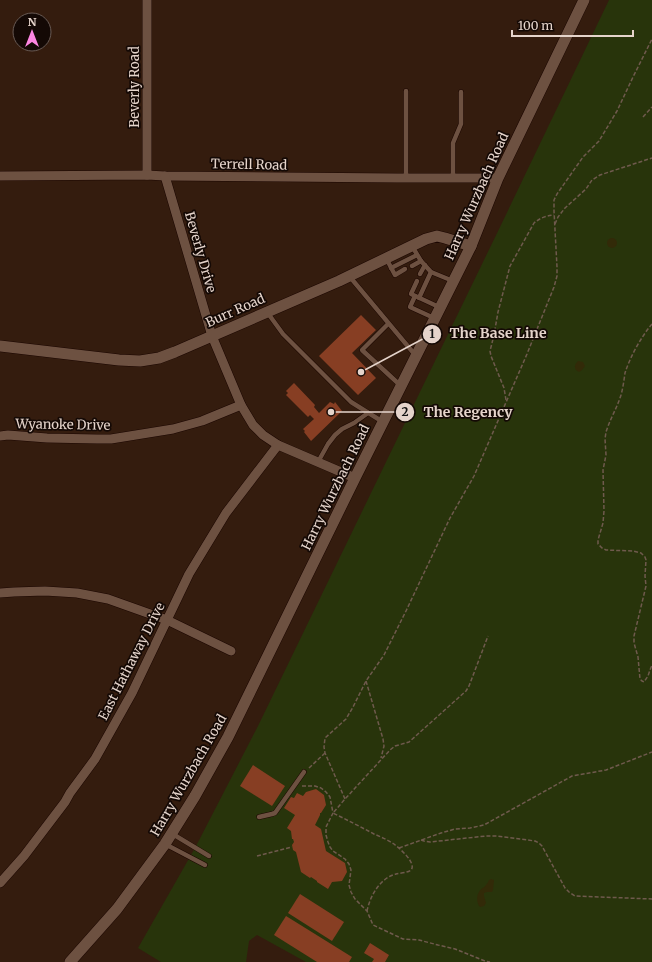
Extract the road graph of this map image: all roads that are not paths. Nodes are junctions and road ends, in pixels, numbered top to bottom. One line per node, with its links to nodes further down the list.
1 (147, 0): 5 (street, Beverly Road)
2 (584, 0): 10 (main road, Harry Wurzbach Road)
3 (406, 91): 8 (lane)
4 (461, 92): 9 (lane)
5 (146, 175): 6 (street, Terrell Road); 7 (street, Terrell Road)
6 (0, 176)
7 (165, 176): 8 (street, Terrell Road); 28 (street, Beverly Drive)
8 (406, 178): 9 (street, Terrell Road)
9 (453, 178): 10 (street, Terrell Road)
10 (498, 178): 11 (main road, Harry Wurzbach Road)
11 (471, 246): 12 (main road, Burr Road); 22 (main road, Harry Wurzbach Road)
12 (415, 250): 13 (main road, Burr Road); 14 (lane); 16 (lane)
13 (386, 258): 16 (lane); 20 (main road, Burr Road)
14 (423, 263): 15 (lane); 18 (lane); 19 (lane)
15 (412, 266)
16 (391, 268): 17 (lane)
17 (405, 269)
18 (432, 272): 22 (lane); 23 (lane)
19 (420, 274)
20 (349, 276): 25 (main road, Burr Road); 27 (lane)
21 (417, 281): 23 (lane)
22 (453, 281): 24 (main road, Harry Wurzbach Road)
23 (417, 297): 24 (lane); 26 (lane)
24 (440, 307): 26 (main road, Harry Wurzbach Road)
25 (267, 312): 28 (main road, Burr Road); 33 (lane)
26 (434, 318): 30 (main road, Harry Wurzbach Road)
27 (388, 324): 30 (lane); 31 (lane)
28 (212, 336): 29 (main road, Burr Road); 32 (street, Beverly Drive)
29 (0, 346)
30 (416, 356): 31 (main road, Harry Wurzbach Road)
31 (401, 386): 34 (main road, Harry Wurzbach Road)
32 (241, 406): 35 (street, Wyanoke Drive); 36 (street, Beverly Drive)
33 (368, 413): 34 (lane); 37 (lane)
34 (383, 422): 38 (main road, Harry Wurzbach Road)
35 (0, 436)
36 (278, 445): 37 (street, Beverly Drive); 40 (street, East Hathaway Drive)
37 (318, 462): 38 (street, Beverly Drive)
38 (355, 478): 44 (main road, Harry Wurzbach Road)
39 (0, 593): 40 (street)
40 (166, 620): 41 (street); 48 (street, East Hathaway Drive)
41 (231, 651)
42 (304, 772): 43 (lane)
43 (259, 817)
44 (172, 834): 45 (main road, Harry Wurzbach Road); 46 (lane)
45 (165, 844): 47 (lane); 49 (main road, Harry Wurzbach Road)
46 (210, 856)
47 (205, 865)
48 (0, 884)
49 (70, 962)

